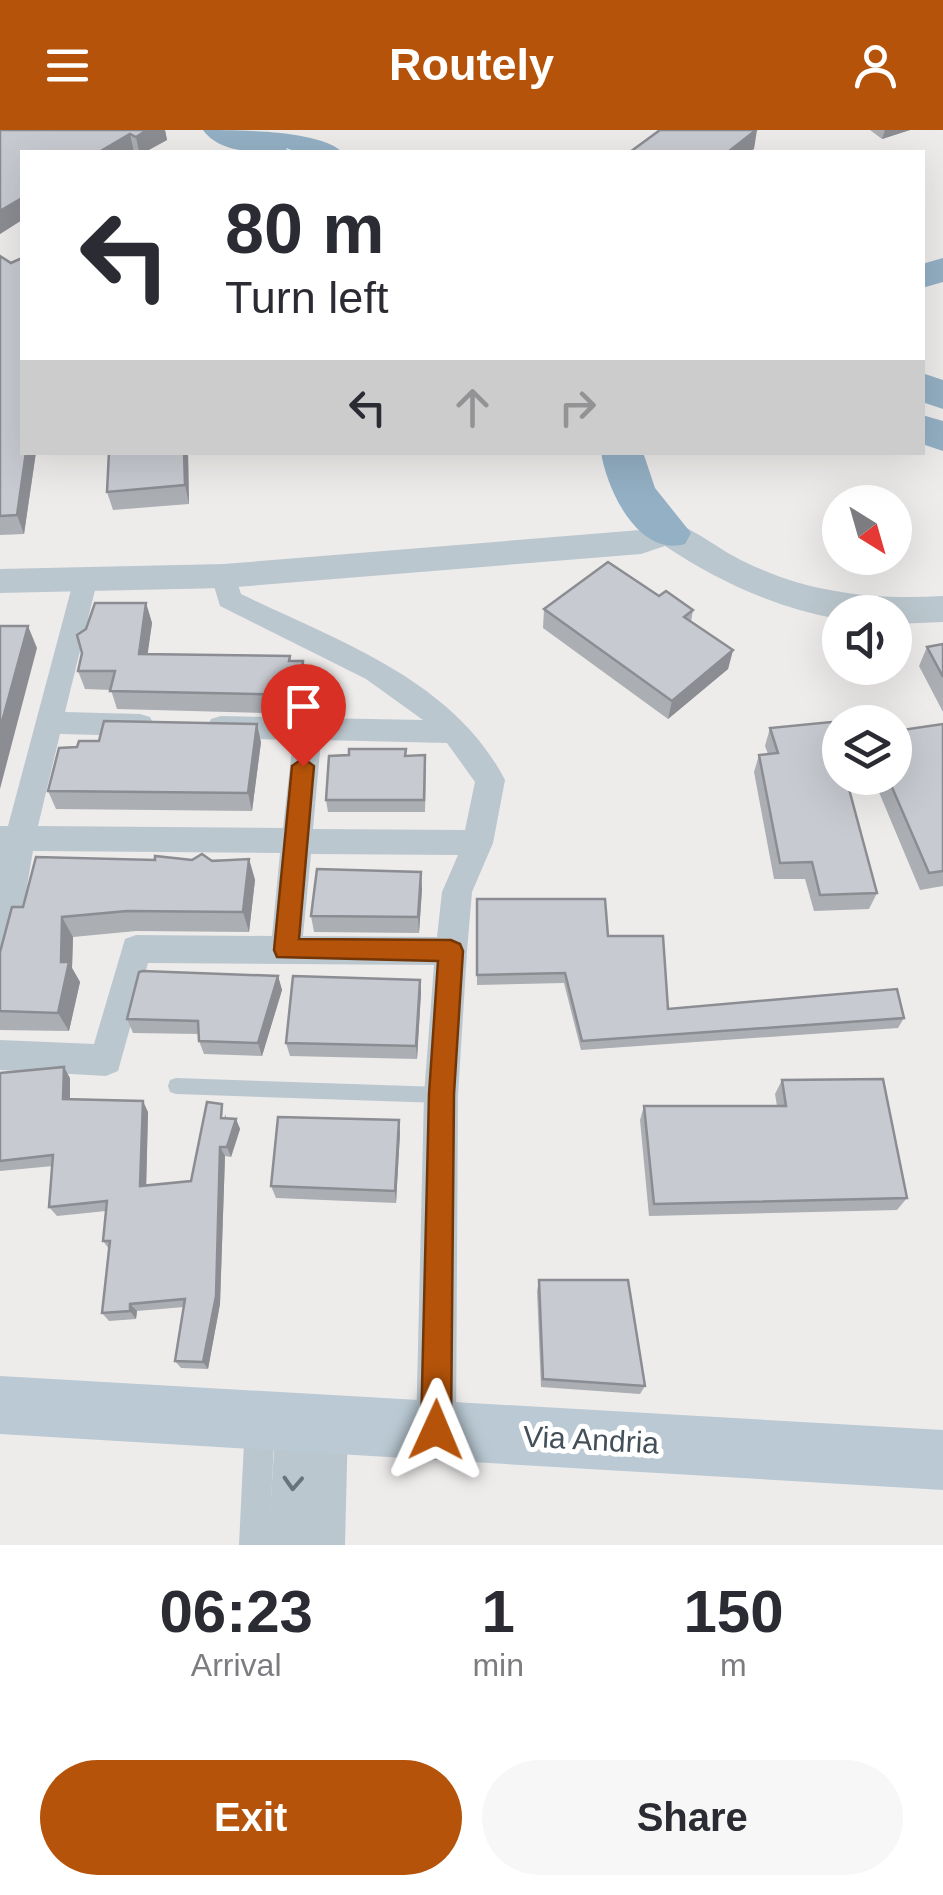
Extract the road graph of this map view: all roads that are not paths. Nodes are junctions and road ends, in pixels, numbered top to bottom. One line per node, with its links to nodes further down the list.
1 (220, 130): 3 (highway)
2 (270, 130): 4 (highway)
3 (267, 150)
4 (319, 150)
5 (622, 455): 6 (highway)
6 (669, 532): 7 (street); 10 (street)
7 (224, 576): 9 (street); 13 (street)
8 (0, 581): 9 (street)
9 (84, 582): 11 (street)
10 (943, 609)
11 (48, 723): 12 (street); 14 (street)
12 (308, 729): 13 (street); 15 (street)
13 (454, 732): 16 (street)
14 (10, 838): 15 (street); 17 (street)
15 (294, 841): 16 (street); 18 (street)
16 (478, 843): 19 (street)
17 (0, 950)
18 (286, 950): 19 (street); 20 (street)
19 (451, 951): 22 (street)
20 (0, 1056)
21 (176, 1086): 22 (lane)
22 (442, 1094): 25 (street)
23 (0, 1405): 24 (main road, Via Andria)
24 (295, 1421): 25 (main road, Via Andria); 27 (street); 28 (street, one-way to 28); 29 (street)
25 (436, 1430): 26 (main road, Via Andria)
26 (943, 1460)
27 (254, 1545)
28 (290, 1545)
29 (324, 1545)

